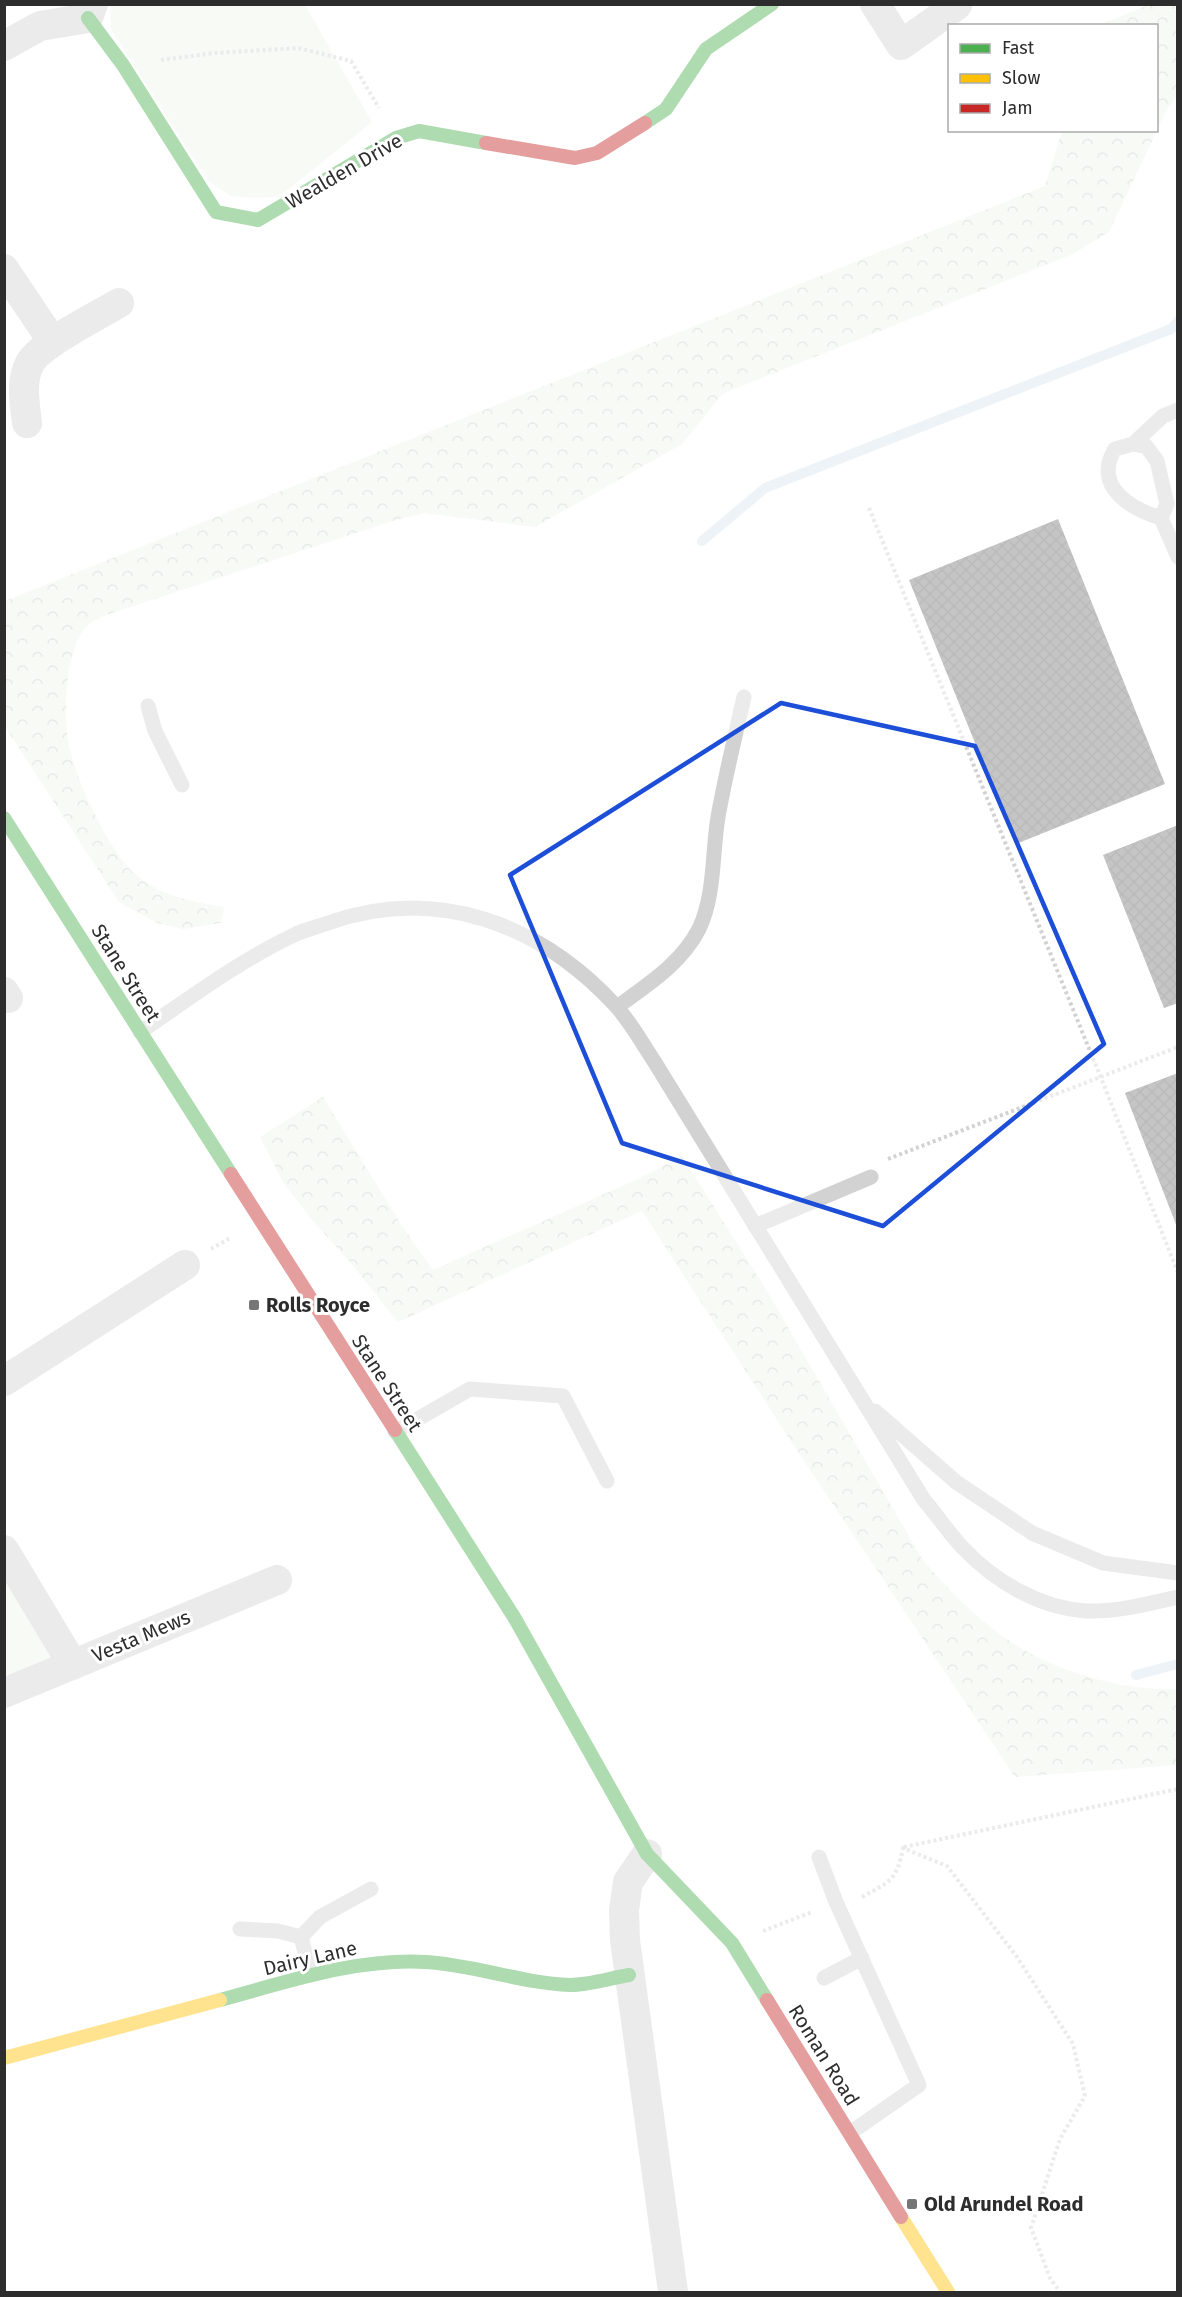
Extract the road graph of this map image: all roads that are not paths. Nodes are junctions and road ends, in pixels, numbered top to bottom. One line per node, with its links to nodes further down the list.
1 (772, 4): 4 (street, Wealden Drive)
2 (875, 4): 3 (street)
3 (957, 5)
4 (91, 11): 5 (street, Wealden Drive)
5 (4, 46)
6 (4, 269): 8 (street)
7 (119, 303): 8 (street)
8 (52, 342): 10 (street)
9 (1178, 410): 11 (lane)
10 (27, 423)
11 (1133, 444): 12 (lane); 12 (lane)
12 (1161, 518): 13 (lane)
13 (1178, 557)
14 (744, 697): 18 (lane)
15 (148, 706): 16 (lane)
16 (182, 785)
17 (4, 818): 19 (street, Stane Street)
18 (617, 1007): 19 (lane); 21 (lane)
19 (140, 1032): 25 (street, Stane Street)
20 (874, 1170): 21 (lane)
21 (755, 1226): 24 (lane)
22 (185, 1265): 23 (street)
23 (4, 1381)
24 (862, 1399): 28 (lane); 30 (lane)
25 (395, 1432): 26 (lane); 33 (street, Stane Street)
26 (607, 1480)
27 (4, 1550): 31 (street)
28 (1178, 1573)
29 (277, 1580): 31 (street, Vesta Mews)
30 (1178, 1597)
31 (73, 1665): 32 (street, Vesta Mews)
32 (4, 1693)
33 (647, 1854): 40 (street); 43 (street, Roman Road)
34 (819, 1857): 38 (lane)
35 (371, 1889): 37 (lane)
36 (240, 1929): 37 (lane)
37 (301, 1937): 39 (lane)
38 (862, 1958): 41 (lane); 43 (lane)
39 (311, 1975): 40 (street, Dairy Lane); 42 (street, Dairy Lane)
40 (629, 1975): 44 (street)
41 (824, 1978)
42 (4, 2058)
43 (850, 2133): 45 (street, Roman Road)
44 (673, 2292)
45 (948, 2292)

